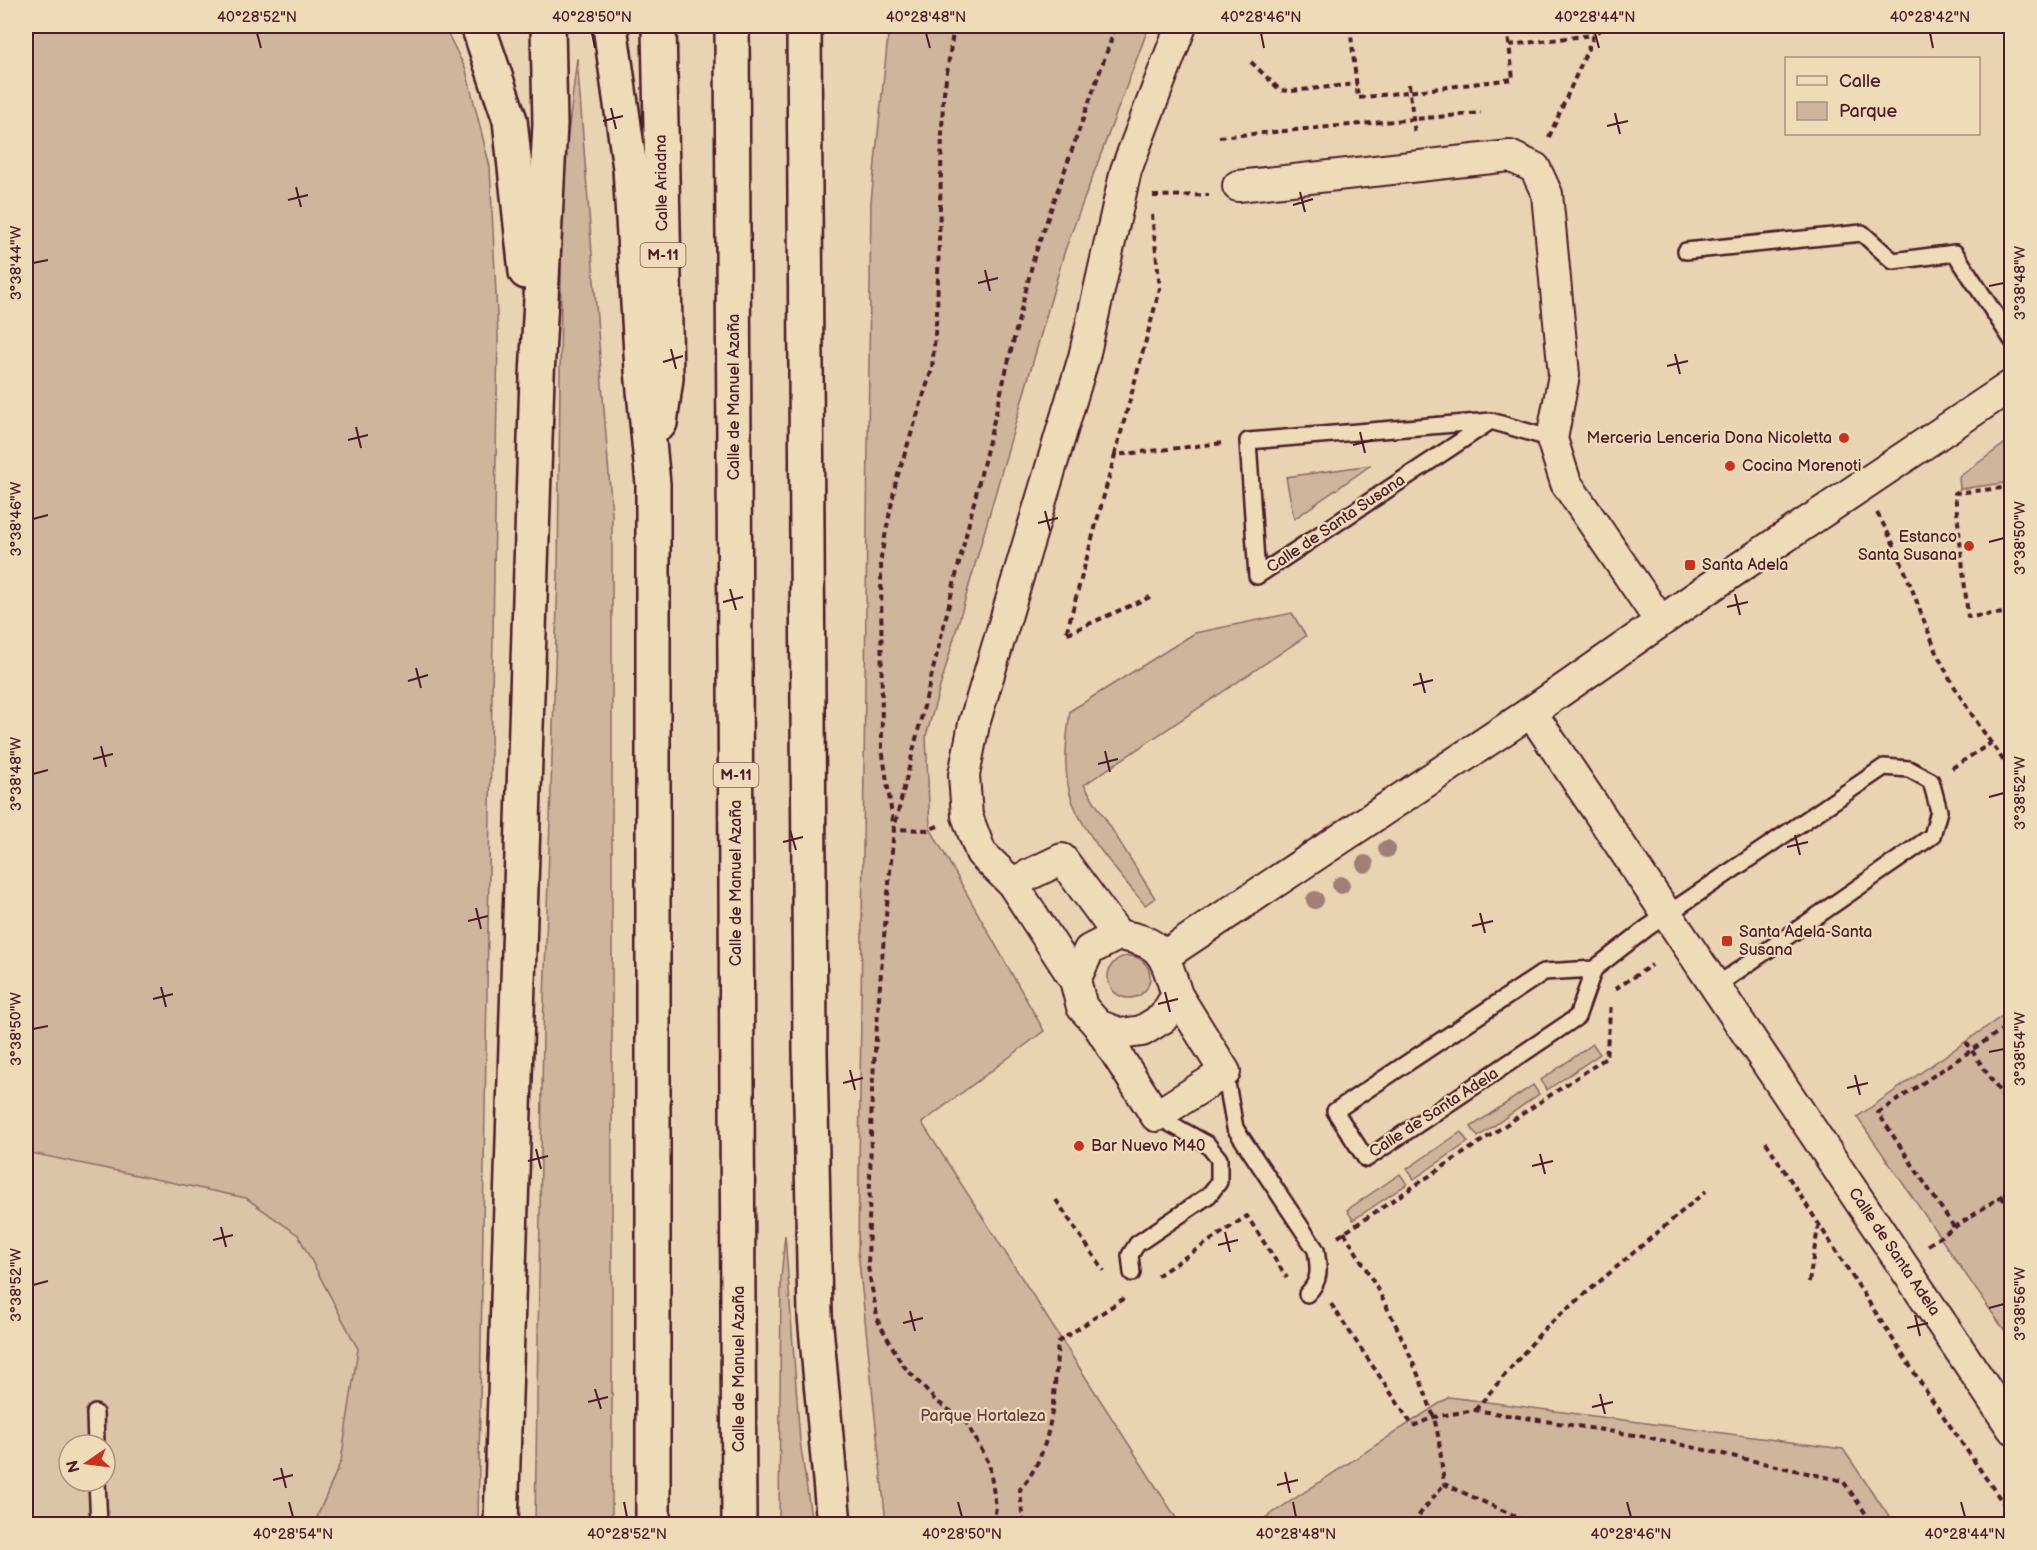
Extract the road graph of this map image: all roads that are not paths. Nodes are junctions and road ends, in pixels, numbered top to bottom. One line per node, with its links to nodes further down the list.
1 (478, 26): 11 (highway)
2 (548, 26): 11 (highway)
3 (610, 26): 15 (highway)
4 (659, 26): 15 (highway, Calle Ariadna / M-11)
5 (732, 26): 38 (highway, Calle de Manuel Azaña / M-11)
6 (804, 26): 39 (highway)
7 (1181, 26): 18 (street)
8 (1238, 186): 14 (street)
9 (1686, 251): 10 (lane)
10 (2012, 340)
11 (537, 376): 36 (highway)
12 (2012, 385): 16 (street)
13 (1491, 421): 13 (lane, Calle de Santa Susana); 14 (lane)
14 (1552, 439): 16 (street)
15 (653, 484): 37 (highway, M-11)
16 (1660, 621): 17 (street)
17 (1531, 712): 19 (street, Calle de Santa Adela); 21 (street)
18 (1012, 883): 20 (street); 23 (street)
19 (1666, 914): 22 (lane); 24 (street, Calle de Santa Adela); 24 (lane)
20 (1118, 935): 21 (street); 23 (street)
21 (1164, 956): 25 (street)
22 (1594, 969): 22 (lane, Calle de Santa Adela)
23 (1075, 980): 26 (street)
24 (1716, 986): 32 (street, Calle de Santa Adela)
25 (1177, 995): 26 (street); 27 (street)
26 (1098, 1025): 28 (street)
27 (1225, 1072): 28 (street); 30 (lane)
28 (1156, 1116): 29 (lane)
29 (1132, 1273)
30 (1307, 1294)
31 (95, 1413): 33 (lane)
32 (2012, 1428)
33 (96, 1433)
34 (98, 1493): 35 (lane)
35 (99, 1524)
36 (501, 1524)
37 (653, 1524)
38 (739, 1524)
39 (834, 1524)

